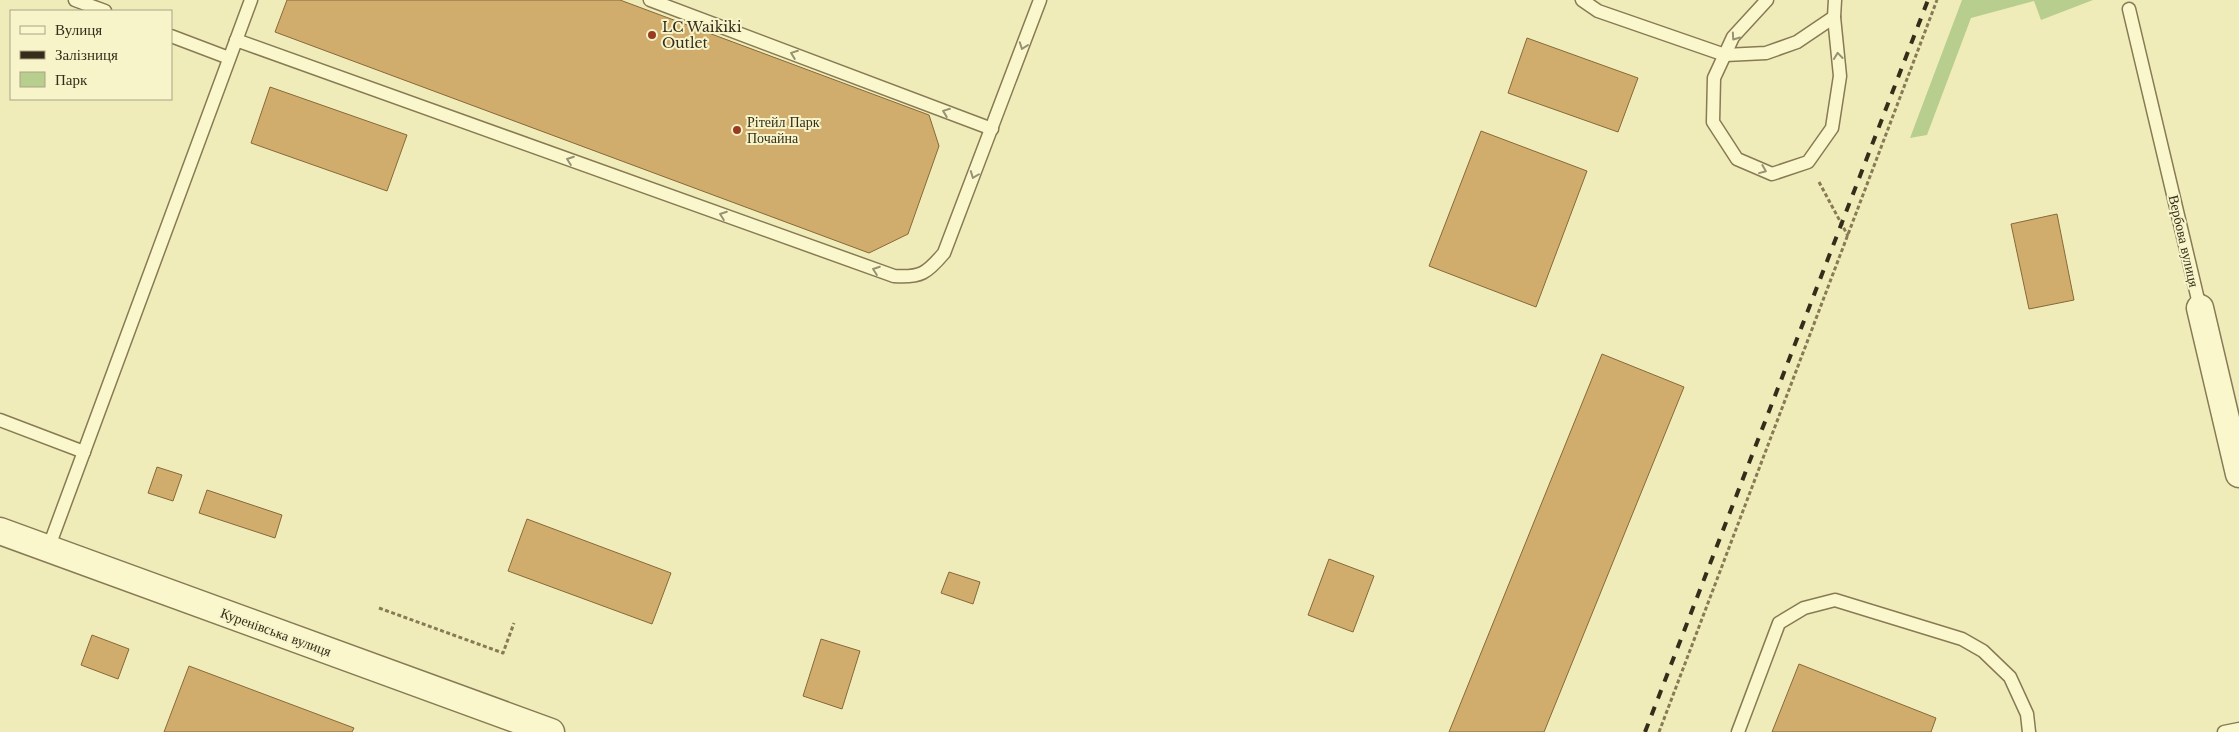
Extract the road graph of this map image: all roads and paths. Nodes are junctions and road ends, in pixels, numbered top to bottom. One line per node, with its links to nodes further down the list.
1 (75, 0): 10 (lane)
2 (251, 0): 13 (lane)
3 (650, 0): 16 (lane, one-way to 3)
4 (1040, 0): 16 (lane, one-way to 16)
5 (1582, 0): 14 (lane)
6 (1767, 0): 14 (lane, one-way to 14)
7 (1835, 0): 11 (lane)
8 (1937, 0): 18 (path)
9 (2129, 9): 19 (lane, Вербова вулиця)
10 (102, 10)
11 (1834, 17): 14 (lane); 17 (lane, one-way to 11)
12 (172, 36): 15 (lane)
13 (236, 40): 15 (lane); 16 (lane, one-way to 13)
14 (1725, 55): 17 (lane, one-way to 17)
15 (230, 58): 21 (lane)
16 (992, 129)
17 (1808, 162): 18 (path)
18 (1849, 237): 29 (path)
19 (2200, 308): 22 (street, Вербова вулиця)
20 (0, 420): 21 (lane)
21 (84, 452): 24 (lane)
22 (2239, 474)
23 (0, 531): 24 (street, Куренівська вулиця)
24 (48, 549): 28 (street, Куренівська вулиця)
25 (379, 608): 26 (path)
26 (514, 623)
27 (2239, 730): 32 (lane)
28 (551, 732)
29 (1659, 732)
30 (1738, 732): 31 (lane)
31 (2029, 732)
32 (2224, 732)

